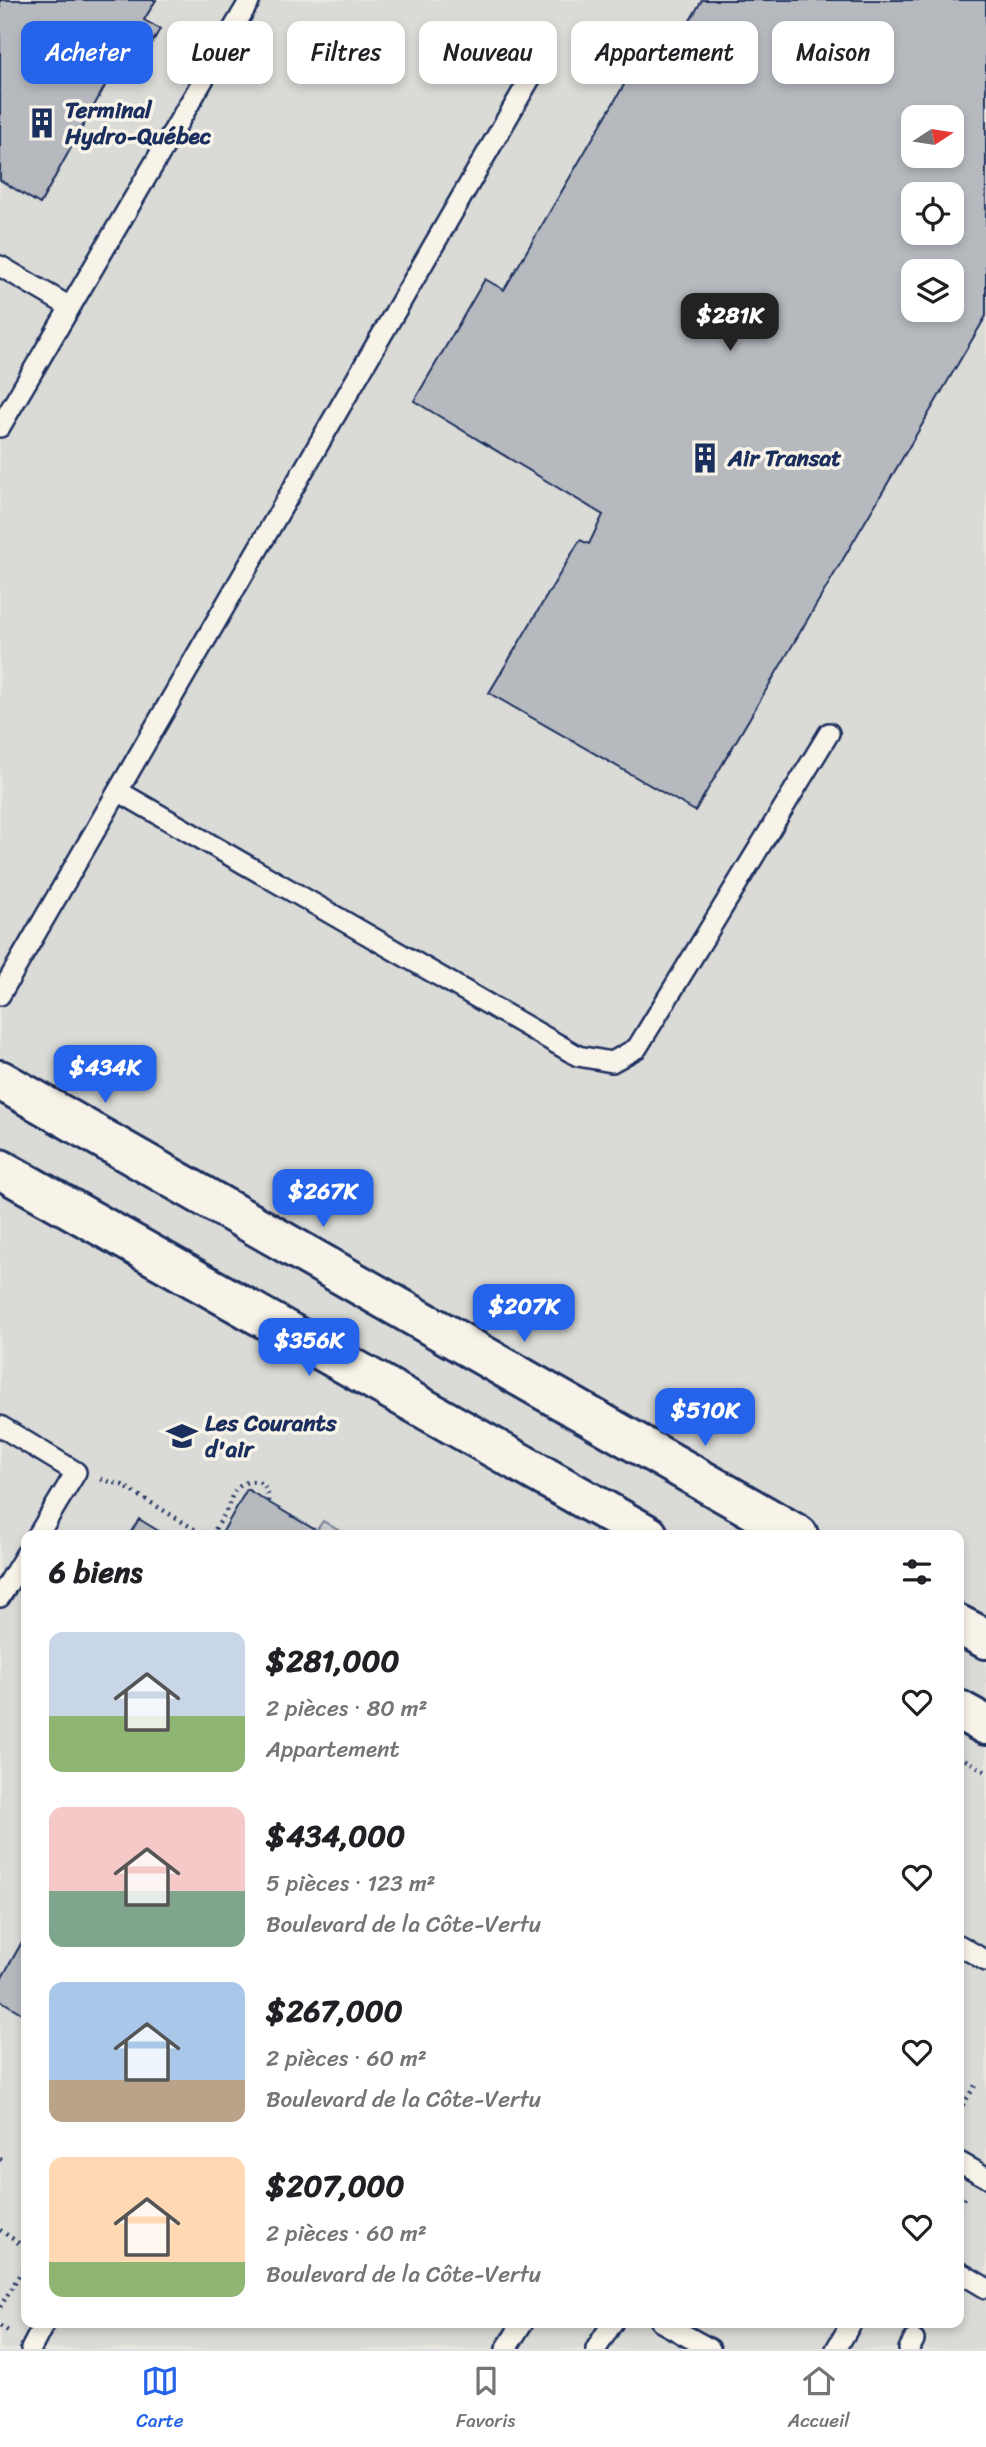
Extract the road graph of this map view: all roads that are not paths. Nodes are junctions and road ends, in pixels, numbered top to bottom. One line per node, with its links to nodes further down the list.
1 (250, 0): 4 (lane)
2 (527, 84): 7 (lane)
3 (0, 266): 4 (lane)
4 (70, 306): 5 (lane)
5 (0, 427)
6 (829, 733): 7 (lane)
7 (118, 791): 8 (lane)
8 (0, 995)
9 (0, 1080): 14 (street)
10 (0, 1169): 13 (street)
11 (0, 1426): 12 (lane)
12 (41, 1530)
13 (639, 1530)
14 (789, 1530)
15 (21, 1562): 16 (lane)
16 (0, 1597)
17 (964, 1628): 18 (street)
18 (986, 1639)
19 (964, 1713): 20 (street)
20 (986, 1725)
21 (964, 1948): 22 (lane)
22 (986, 1961)
23 (964, 2165): 24 (lane)
24 (986, 2177)
25 (964, 2275): 26 (lane)
26 (986, 2288)
27 (42, 2328): 32 (lane)
28 (519, 2328): 33 (lane)
29 (609, 2328): 34 (lane)
30 (674, 2328): 35 (lane)
31 (848, 2328): 36 (lane)
32 (31, 2349)
33 (506, 2349)
34 (596, 2349)
35 (710, 2349)
36 (836, 2349)

